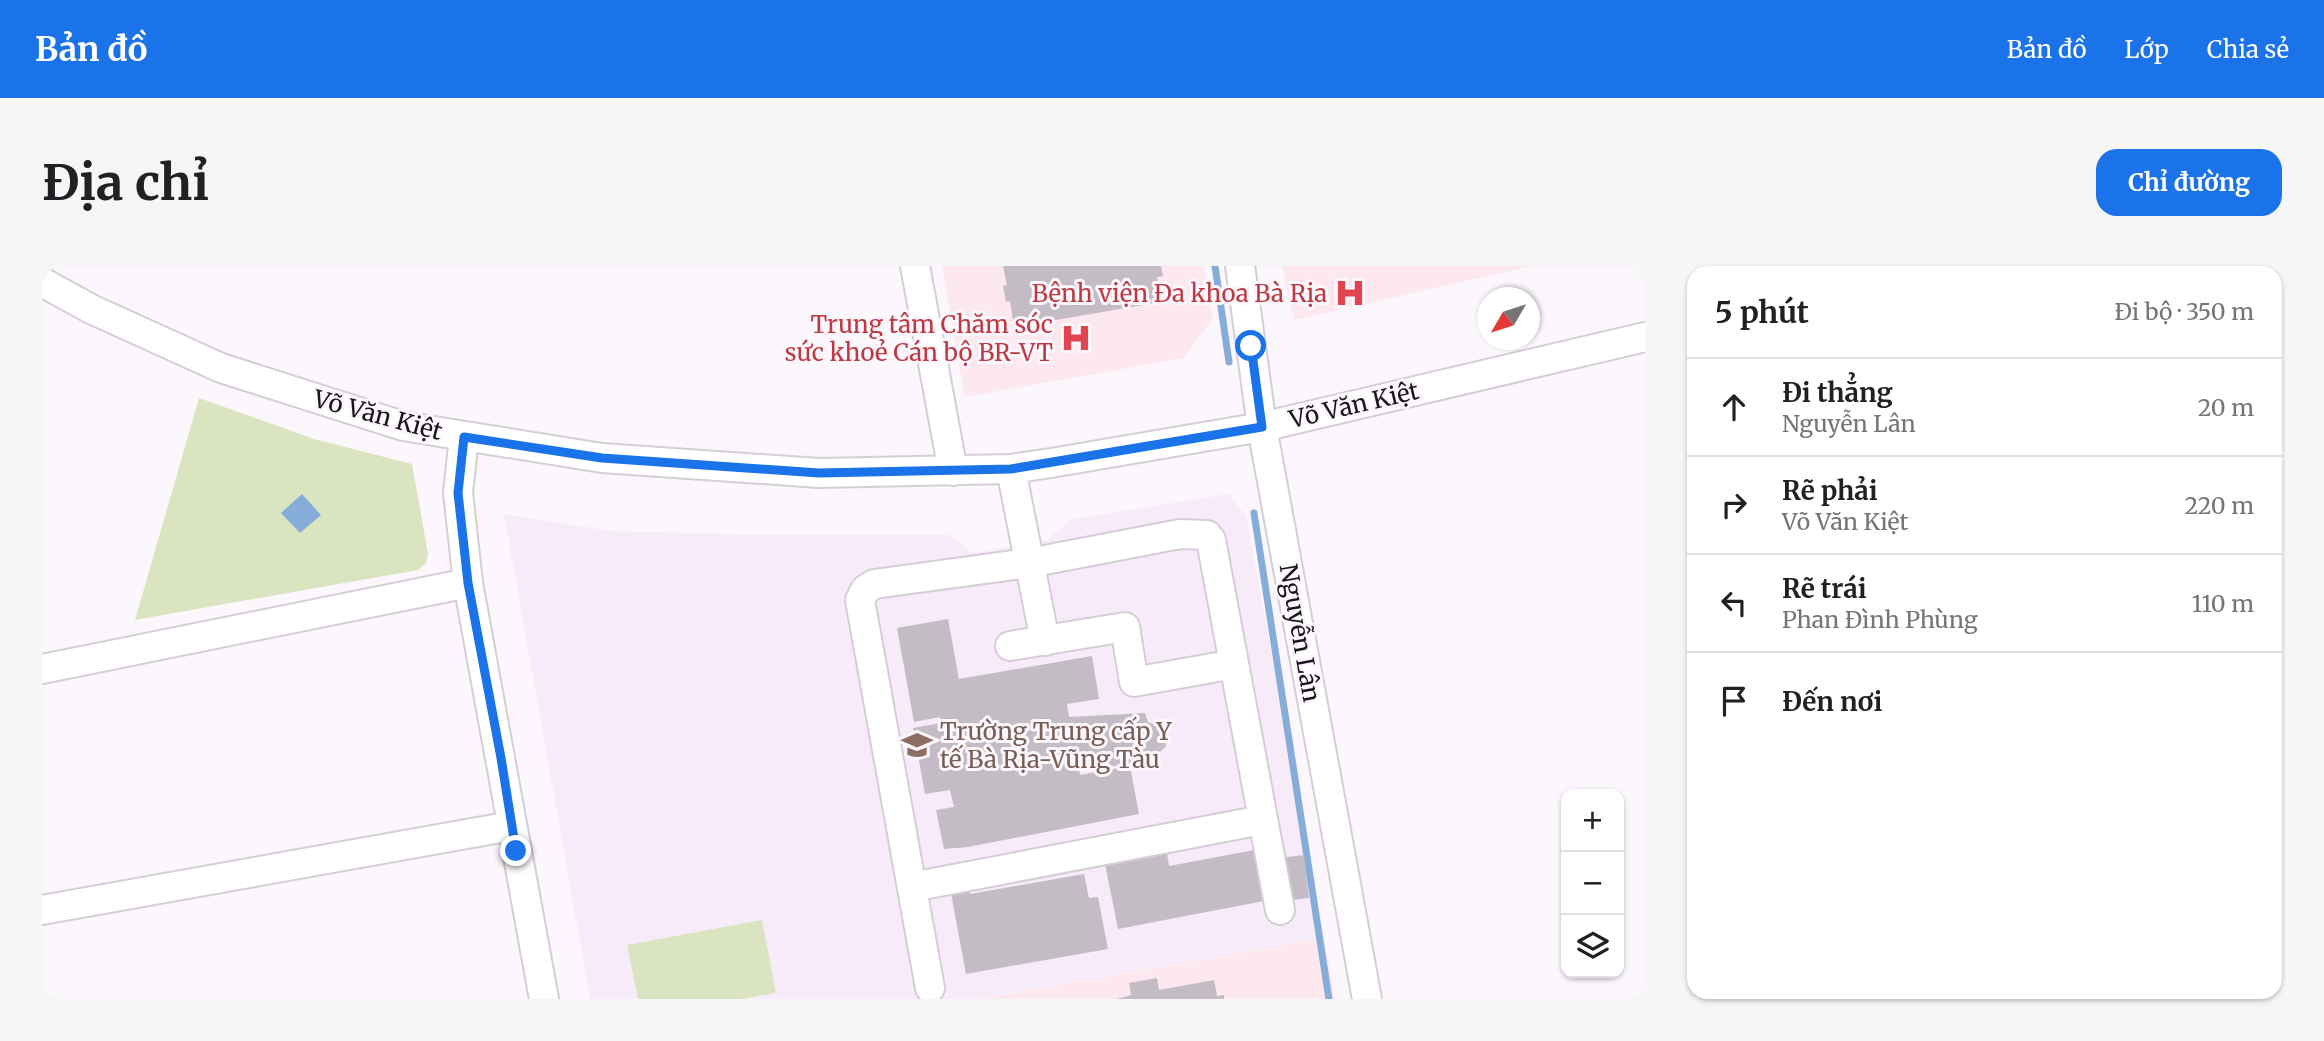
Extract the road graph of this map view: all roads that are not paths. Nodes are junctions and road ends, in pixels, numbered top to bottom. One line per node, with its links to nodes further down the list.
1 (915, 266): 8 (street)
2 (1240, 266): 5 (street, Nguyễn Lân)
3 (42, 282): 6 (street, Võ Văn Kiệt)
4 (1645, 337): 5 (street, Võ Văn Kiệt)
5 (1262, 427): 7 (street, Võ Văn Kiệt); 22 (street, Nguyễn Lân)
6 (464, 437): 8 (street, Võ Văn Kiệt); 10 (street)
7 (1011, 469): 8 (street, Võ Văn Kiệt); 9 (street)
8 (953, 471)
9 (1029, 563): 11 (street); 13 (street); 17 (street)
10 (468, 583): 14 (street); 16 (street)
11 (1045, 641): 12 (street); 13 (street)
12 (1010, 646)
13 (1234, 664): 15 (street)
14 (42, 670)
15 (1262, 820): 17 (street); 19 (street)
16 (511, 827): 18 (street); 21 (street)
17 (912, 887): 20 (street)
18 (42, 910)
19 (1280, 910)
20 (930, 988)
21 (544, 999)
22 (1367, 999)

